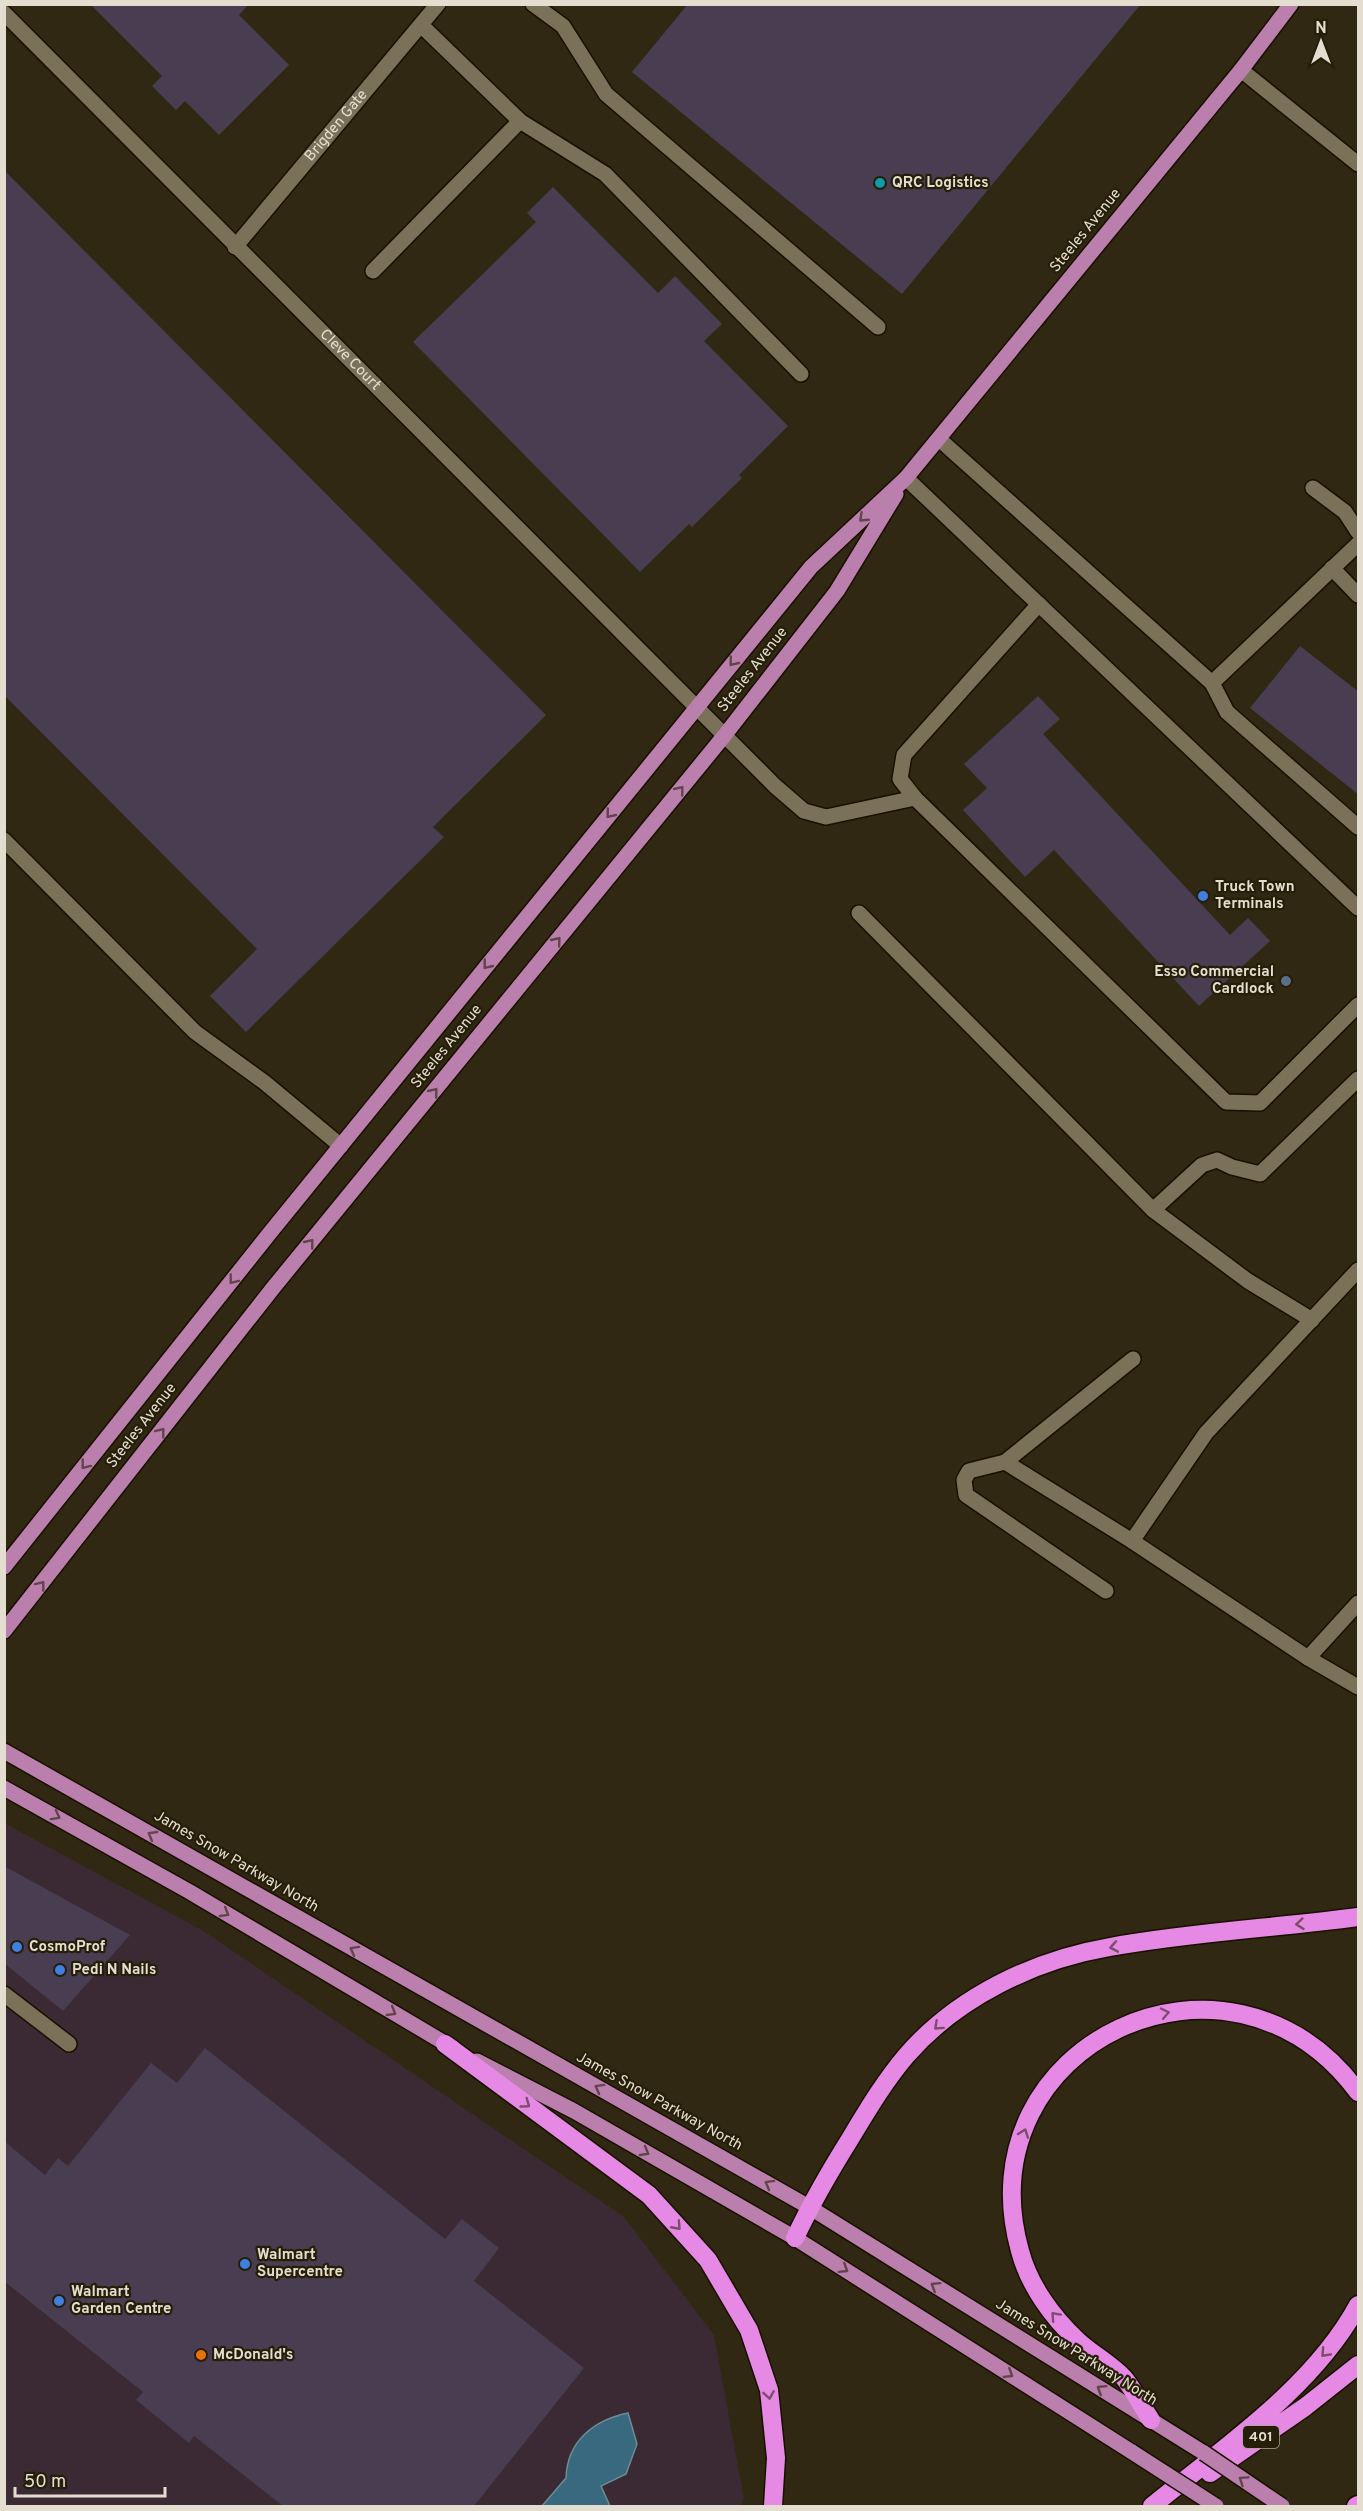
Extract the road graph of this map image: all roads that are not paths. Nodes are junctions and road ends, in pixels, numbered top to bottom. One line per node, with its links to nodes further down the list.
1 (438, 4): 5 (street, Brigden Gate)
2 (1291, 4): 6 (main road, Steeles Avenue)
3 (541, 7): 11 (street)
4 (4, 13): 9 (street, Cleve Court)
5 (421, 25): 7 (street); 9 (street, Brigden Gate)
6 (1241, 70): 8 (street); 13 (main road, Steeles Avenue)
7 (520, 121): 10 (street); 12 (street)
8 (1359, 164)
9 (235, 247): 22 (street, Cleve Court)
10 (373, 271)
11 (878, 327)
12 (801, 374)
13 (939, 439): 14 (main road, Steeles Avenue); 21 (street)
14 (906, 478): 20 (street); 22 (main road, Steeles Avenue, one-way to 22); 23 (main road, Steeles Avenue)
15 (1313, 488): 16 (street)
16 (1359, 532)
17 (1359, 543): 18 (street)
18 (1332, 568): 19 (street); 21 (street)
19 (1359, 595)
20 (1039, 604): 24 (street); 27 (street)
21 (1212, 683): 25 (street)
22 (695, 709): 23 (street, Cleve Court); 31 (main road, Steeles Avenue, one-way to 31)
23 (724, 736): 24 (street, Cleve Court); 41 (main road, Steeles Avenue, one-way to 23)
24 (915, 798): 29 (street)
25 (1359, 827)
26 (4, 840): 31 (street)
27 (1359, 908)
28 (859, 913): 32 (street)
29 (1359, 1005)
30 (1359, 1079): 32 (street)
31 (341, 1146): 38 (main road, Steeles Avenue, one-way to 38)
32 (1153, 1210): 34 (street)
33 (1359, 1270): 34 (street)
34 (1312, 1320): 37 (street)
35 (1133, 1359): 36 (street)
36 (1005, 1462): 37 (street); 39 (street)
37 (1132, 1541): 42 (street)
38 (4, 1567)
39 (1106, 1591)
40 (1359, 1603): 42 (street)
41 (4, 1631)
42 (1308, 1658): 43 (street)
43 (1359, 1687)
44 (4, 1751): 51 (main road, James Snow Parkway North, one-way to 44)
45 (4, 1788): 49 (main road, one-way to 49)
46 (1359, 1917): 51 (highway, one-way to 51)
47 (4, 1994): 48 (street)
48 (69, 2044)
49 (446, 2044): 52 (main road, one-way to 52); 56 (highway, one-way to 56)
50 (1359, 2092): 55 (highway, one-way to 50)
51 (809, 2207): 52 (highway); 55 (main road, James Snow Parkway North, one-way to 51)
52 (795, 2238): 59 (main road, one-way to 59, bridge)
53 (1359, 2305): 57 (highway, one-way to 57)
54 (1359, 2365): 58 (highway, 401)
55 (1151, 2420): 60 (main road, James Snow Parkway North, one-way to 55, bridge)
56 (773, 2506)
57 (1152, 2506)
58 (1162, 2506)
59 (1216, 2506)
60 (1282, 2506)

